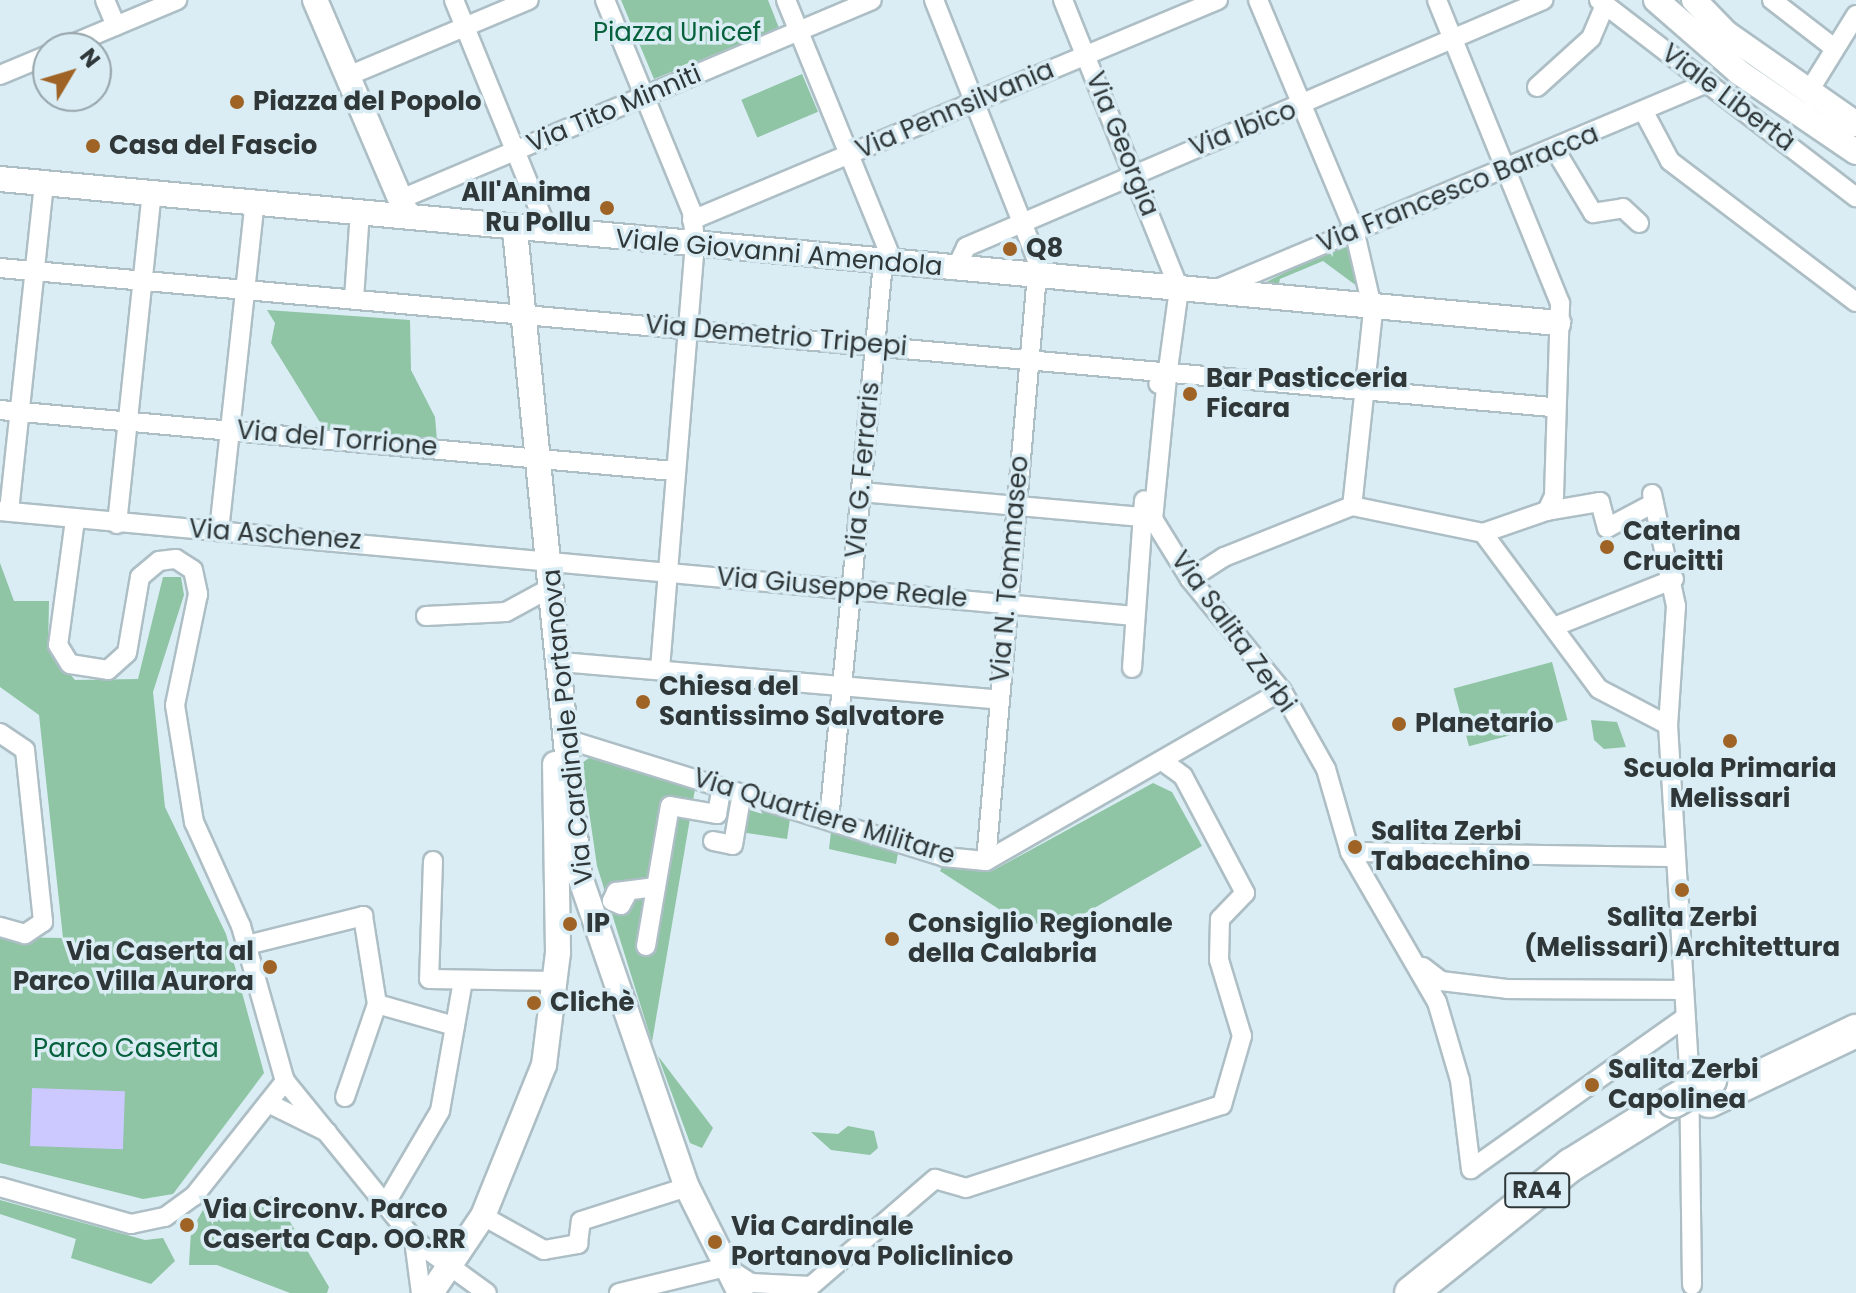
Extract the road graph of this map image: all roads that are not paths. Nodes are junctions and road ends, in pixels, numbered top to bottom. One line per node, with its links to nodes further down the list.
1 (105, 0): 20 (street)
2 (177, 0): 20 (street)
3 (315, 0): 29 (street)
4 (454, 0): 21 (street)
5 (529, 0): 21 (street)
6 (605, 0): 32 (street)
7 (786, 0): 22 (street)
8 (872, 0): 22 (street, Via Tito Minniti)
9 (934, 0): 34 (street)
10 (1063, 0): 26 (street, Via Georgia)
11 (1218, 0): 26 (street, Via Pennsilvania)
12 (1258, 0): 35 (street)
13 (1437, 0): 24 (street)
14 (1543, 0): 24 (street, Via Ibico)
15 (1656, 0): 40 (street, Viale Libertà)
16 (1694, 0): 33 (street, Viale Libertà)
17 (1772, 0): 25 (street)
18 (1602, 2): 30 (street, Viale Libertà); 31 (street)
19 (1856, 15): 25 (street)
20 (116, 26): 23 (street)
21 (465, 26): 29 (street); 39 (street)
22 (800, 31): 32 (street, Via Tito Minniti); 41 (street)
23 (102, 32)
24 (1455, 41): 35 (street, Via Ibico); 42 (street)
25 (1834, 48): 33 (street)
26 (1086, 54): 34 (street, Via Pennsilvania); 43 (street, Via Georgia)
27 (32, 62): 28 (street)
28 (0, 75)
29 (348, 76): 49 (street)
30 (1707, 83): 36 (street, Via Francesco Baracca); 47 (street, Viale Libertà)
31 (1537, 87)
32 (643, 96): 39 (street, Via Tito Minniti); 55 (street)
33 (1813, 99): 37 (street, Viale Libertà)
34 (975, 102): 41 (street, Via Pennsilvania); 51 (street)
35 (1303, 106): 43 (street, Via Ibico); 53 (street)
36 (1645, 114): 38 (street, Via Francesco Baracca); 67 (street)
37 (1856, 124)
38 (1554, 148): 42 (street, Via Francesco Baracca); 52 (street)
39 (515, 151): 49 (street, Via Tito Minniti); 56 (street)
40 (1856, 152)
41 (851, 154): 55 (street, Via Pennsilvania); 57 (street)
42 (1505, 167): 53 (street, Via Francesco Baracca); 70 (street)
43 (1134, 170): 51 (street, Via Ibico); 63 (street, Via Georgia)
44 (0, 179): 45 (street, Viale Giovanni Amendola)
45 (44, 183): 46 (street, Viale Giovanni Amendola); 60 (street)
46 (152, 192): 48 (street, Viale Giovanni Amendola); 62 (street)
47 (1856, 197)
48 (255, 201): 50 (street, Viale Giovanni Amendola); 64 (street)
49 (404, 207): 50 (street, Viale Giovanni Amendola); 54 (street, Viale Giovanni Amendola)
50 (360, 211): 66 (street)
51 (1024, 222): 59 (street, Via Ibico); 61 (street)
52 (1639, 223)
53 (1354, 229): 65 (street, Via Francesco Baracca); 68 (street)
54 (515, 230): 56 (street, Viale Giovanni Amendola); 69 (street, Via Cardinale Portanova)
55 (694, 231): 56 (street, Viale Giovanni Amendola); 57 (street, Viale Giovanni Amendola); 71 (street)
56 (548, 232)
57 (888, 264): 59 (street, Viale Giovanni Amendola); 72 (street, Via G. Ferraris)
58 (0, 268): 60 (street, Via Demetrio Tripepi)
59 (955, 270): 61 (street, Viale Giovanni Amendola)
60 (37, 271): 62 (street, Via Demetrio Tripepi); 78 (street)
61 (1039, 278): 63 (street, Viale Giovanni Amendola); 73 (street, Via N. Tommaseo)
62 (142, 280): 64 (street, Via Demetrio Tripepi); 79 (street)
63 (1179, 289): 65 (street, Viale Giovanni Amendola); 74 (street)
64 (245, 290): 66 (street, Via Demetrio Tripepi); 80 (street)
65 (1208, 293): 68 (street, Viale Giovanni Amendola)
66 (354, 299): 69 (street, Via Demetrio Tripepi)
67 (1856, 302)
68 (1373, 311): 70 (street, Viale Giovanni Amendola); 75 (street)
69 (525, 315): 71 (street, Via Demetrio Tripepi); 81 (street, Via Cardinale Portanova)
70 (1558, 323): 76 (street)
71 (688, 327): 72 (street, Via Demetrio Tripepi); 82 (street)
72 (874, 344): 73 (street, Via Demetrio Tripepi); 83 (street, Via G. Ferraris)
73 (1029, 359): 74 (street, Via Demetrio Tripepi); 84 (street, Via N. Tommaseo)
74 (1167, 377): 75 (street, Via Demetrio Tripepi); 88 (street); 95 (street, Via Salita Zerbi)
75 (1363, 395): 76 (street, Via Demetrio Tripepi); 85 (street)
76 (1552, 407): 87 (street)
77 (0, 410): 78 (street, Via del Torrione)
78 (20, 411): 79 (street, Via del Torrione); 86 (street)
79 (127, 420): 80 (street, Via del Torrione); 90 (street)
80 (230, 430): 81 (street, Via del Torrione); 91 (street)
81 (539, 457): 82 (street, Via del Torrione); 93 (street, Via Cardinale Portanova)
82 (673, 471): 94 (street)
83 (861, 492): 84 (street); 98 (street, Via G. Ferraris)
84 (1016, 505): 88 (street); 99 (street, Via N. Tommaseo)
85 (1352, 506): 92 (street); 95 (street)
86 (4, 511): 89 (street, Via Aschenez)
87 (1547, 511): 92 (street); 96 (street)
88 (1142, 517): 101 (street)
89 (75, 520): 90 (street, Via Aschenez); 126 (street)
90 (117, 524): 91 (street, Via Aschenez)
91 (219, 531): 93 (street, Via Aschenez)
92 (1483, 533): 102 (street)
93 (549, 560): 94 (street, Via Giuseppe Reale); 97 (street, Via Cardinale Portanova)
94 (666, 571): 98 (street, Via Giuseppe Reale); 105 (street)
95 (1190, 579): 107 (street, Via Salita Zerbi)
96 (1674, 579): 102 (street); 109 (street)
97 (552, 587): 100 (street); 103 (street, Via Cardinale Portanova)
98 (853, 594): 99 (street, Via Giuseppe Reale); 106 (street, Via G. Ferraris)
99 (1006, 602): 101 (street, Via Giuseppe Reale); 108 (street, Via N. Tommaseo)
100 (426, 616)
101 (1134, 616): 104 (street)
102 (1556, 626): 109 (street)
103 (561, 662): 105 (street); 111 (street, Via Cardinale Portanova)
104 (1132, 668)
105 (660, 670): 106 (street)
106 (842, 686): 108 (street); 115 (street, Via G. Ferraris)
107 (1282, 691): 112 (street, Via Quartiere Militare); 117 (street, Via Salita Zerbi)
108 (997, 699): 120 (street, Via N. Tommaseo)
109 (1668, 725): 118 (street)
110 (0, 733): 125 (street)
111 (566, 739): 115 (street, Via Quartiere Militare); 121 (street, Via Cardinale Portanova); 123 (street)
112 (1164, 762): 120 (street, Via Quartiere Militare); 148 (street)
113 (720, 797): 122 (street)
114 (740, 804): 116 (street)
115 (829, 820): 120 (street, Via Quartiere Militare)
116 (713, 841)
117 (1350, 852): 118 (street); 128 (street, Via Salita Zerbi)
118 (1675, 857): 131 (street)
119 (433, 861): 129 (street)
120 (986, 861)
121 (579, 874): 123 (street); 144 (street, Via Cardinale Portanova)
122 (656, 887): 124 (street); 127 (street)
123 (555, 889): 130 (street)
124 (626, 896)
125 (0, 927)
126 (247, 945): 132 (street); 137 (street)
127 (646, 946)
128 (1420, 965): 131 (street); 134 (street, Via Salita Zerbi)
129 (463, 980): 130 (street); 135 (street)
130 (556, 981): 146 (street)
131 (1682, 990): 134 (street)
132 (377, 1004): 135 (street); 139 (street)
133 (1856, 1011): 138 (highway, RA4)
134 (1683, 1019): 150 (street)
135 (455, 1026): 145 (street)
136 (1856, 1031): 138 (highway, RA4)
137 (285, 1081): 140 (street); 142 (street)
138 (1709, 1090): 141 (highway, RA4, bridge)
139 (345, 1097)
140 (268, 1103): 142 (street); 143 (street)
141 (1674, 1111): 156 (highway, RA4); 157 (highway, RA4)
142 (337, 1137): 145 (street)
143 (0, 1187)
144 (687, 1187): 146 (street); 148 (street, Via Cardinale Portanova)
145 (387, 1201): 147 (street)
146 (483, 1216): 149 (street)
147 (414, 1240): 149 (street); 151 (street)
148 (726, 1267): 154 (street); 155 (street, Via Cardinale Portanova)
149 (447, 1268): 152 (street); 153 (street)
150 (1692, 1285)
151 (421, 1293)
152 (431, 1293)
153 (487, 1293)
154 (619, 1293)
155 (740, 1293)
156 (1411, 1293)
157 (1441, 1293)

